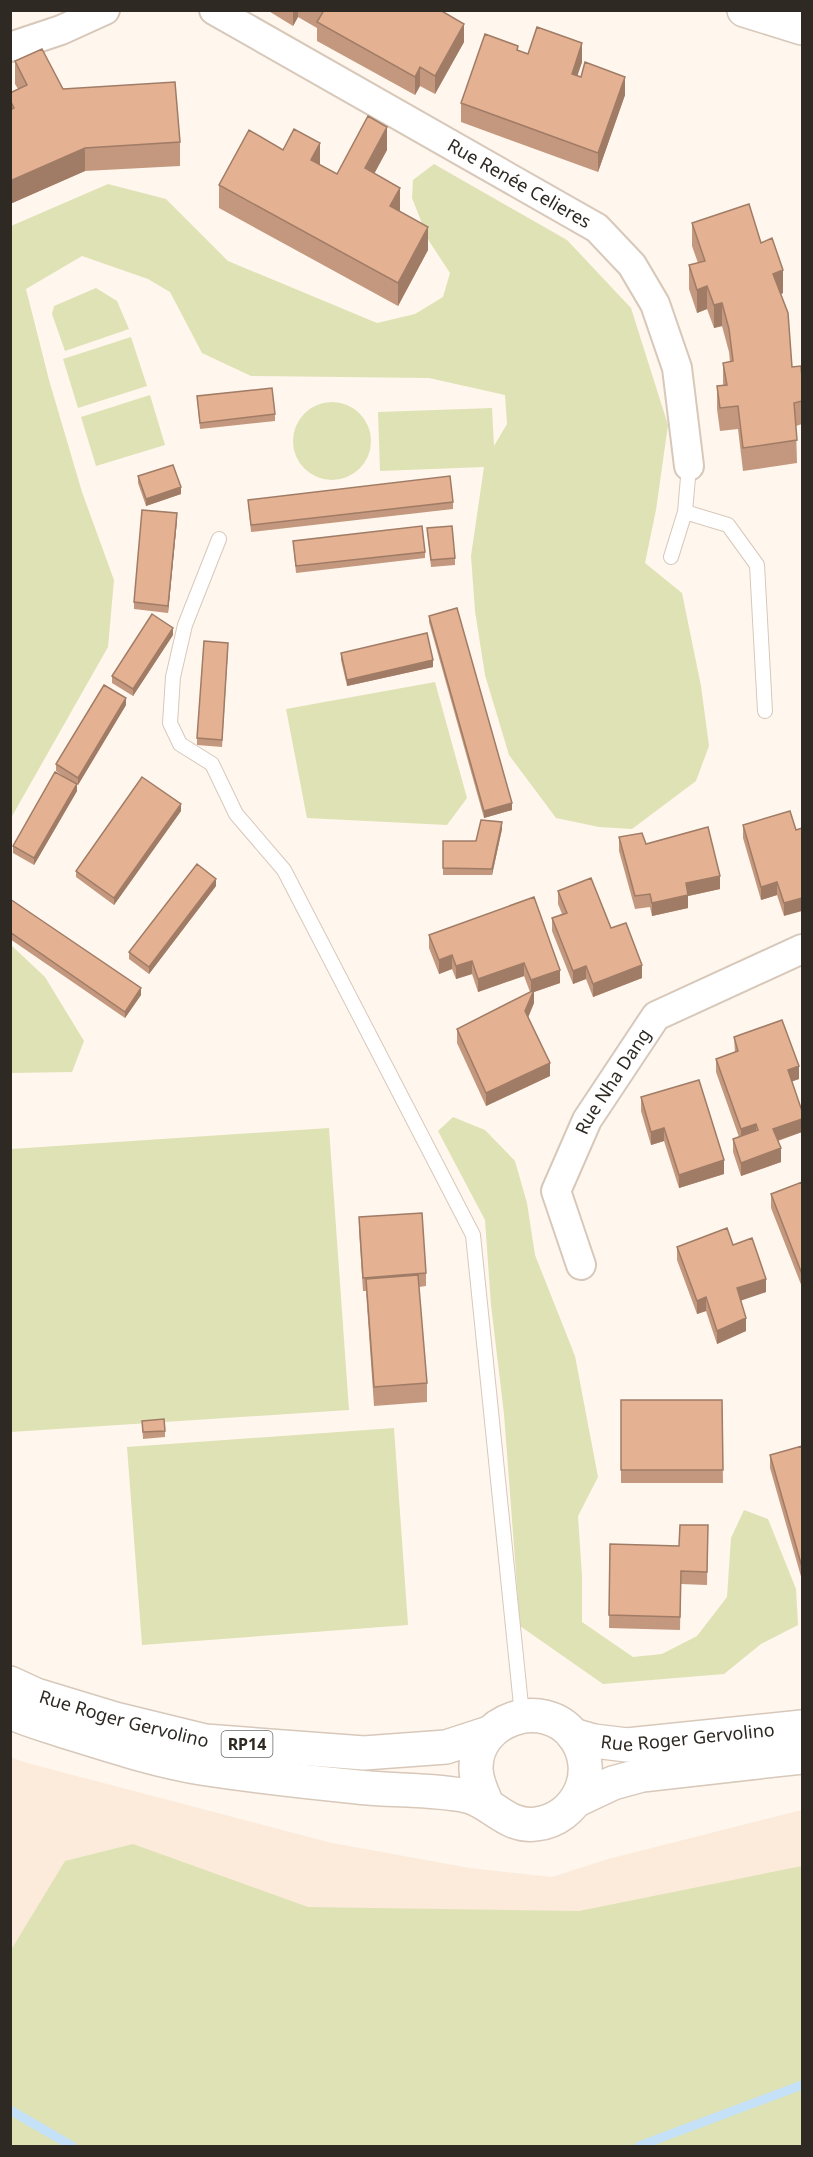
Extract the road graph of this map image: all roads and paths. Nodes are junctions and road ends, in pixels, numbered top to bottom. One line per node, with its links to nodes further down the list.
1 (105, 10): 5 (street)
2 (214, 10): 6 (street, Rue Renée Celieres)
3 (744, 10): 4 (main road)
4 (802, 28)
5 (10, 47)
6 (689, 466): 7 (lane)
7 (684, 512): 9 (lane); 10 (lane)
8 (219, 539): 15 (lane)
9 (671, 557)
10 (765, 711)
11 (802, 949): 12 (street, Rue Nha Dang)
12 (581, 1265)
13 (10, 1683): 17 (main road, Rue Roger Gervolino / RP14)
14 (10, 1712): 21 (main road, Rue Roger Gervolino / RP14)
15 (522, 1715): 17 (main road); 18 (main road)
16 (802, 1727): 18 (main road, Rue Roger Gervolino)
17 (489, 1733): 21 (main road)
18 (573, 1734): 20 (main road)
19 (802, 1757): 20 (main road, Rue Roger Gervolino)
20 (577, 1800): 21 (main road)
21 (487, 1804)

